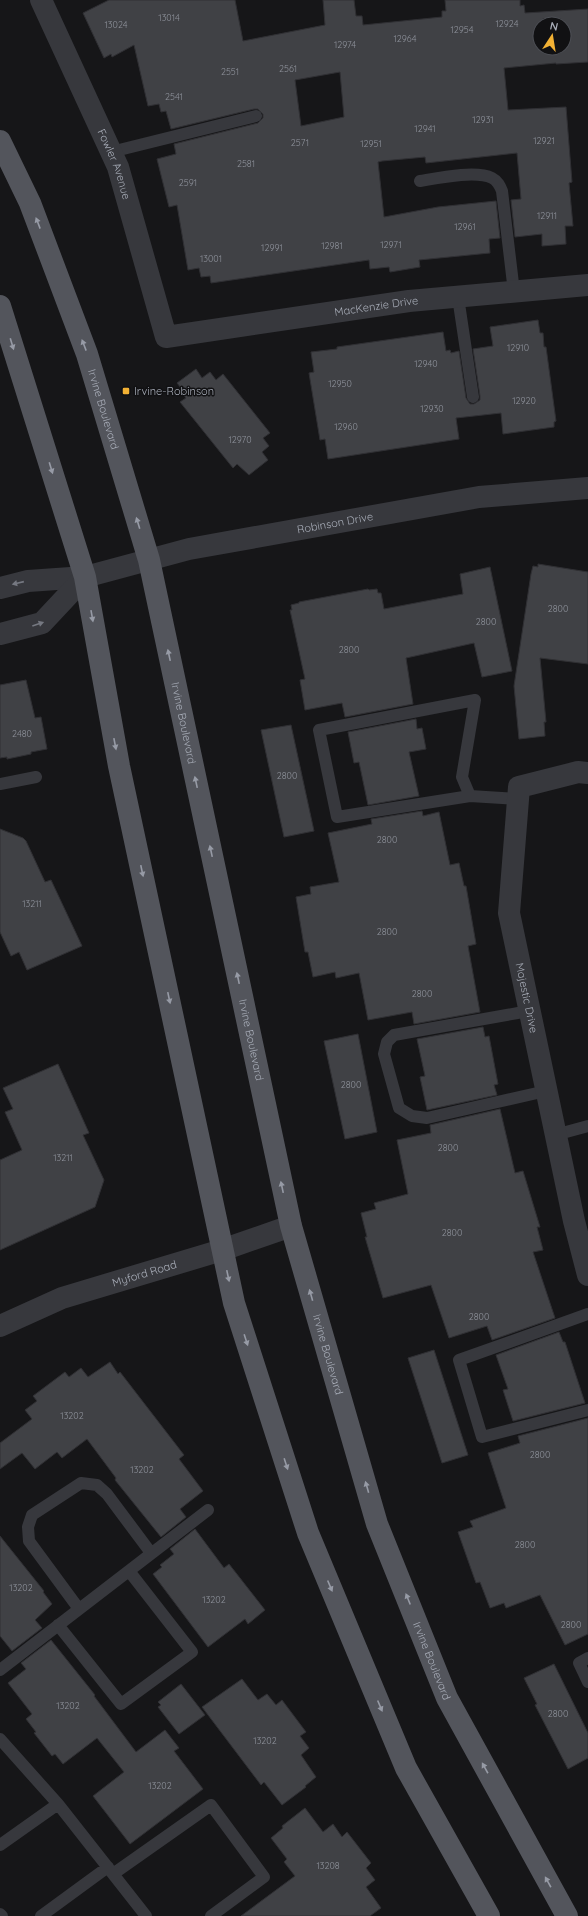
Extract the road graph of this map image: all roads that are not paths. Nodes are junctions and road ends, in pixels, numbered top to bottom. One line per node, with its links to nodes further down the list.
1 (41, 0): 4 (street, Fowler Avenue)
2 (256, 116): 4 (lane)
3 (0, 140): 13 (main road, Irvine Boulevard, one-way to 3)
4 (111, 152): 10 (street, Fowler Avenue)
5 (420, 181): 7 (lane)
6 (588, 285): 7 (street, MacKenzie Drive)
7 (514, 292): 8 (street, MacKenzie Drive)
8 (458, 297): 10 (street, MacKenzie Drive); 11 (lane)
9 (0, 306): 14 (main road, one-way to 14)
10 (166, 337)
11 (473, 397)
12 (588, 488): 13 (street, Robinson Drive)
13 (149, 560): 14 (street, Robinson Drive); 27 (main road, Irvine Boulevard, one-way to 13)
14 (85, 577): 15 (street, Robinson Drive, one-way to 15); 16 (street, one-way to 14); 28 (main road, one-way to 28)
15 (0, 588)
16 (0, 634)
17 (588, 773): 21 (street, Majestic Drive)
18 (36, 777): 19 (lane)
19 (0, 784)
20 (470, 796): 20 (lane); 21 (lane)
21 (518, 799): 22 (street, Majestic Drive)
22 (529, 1011): 23 (street, Majestic Drive); 23 (lane)
23 (546, 1092): 25 (street, Majestic Drive)
24 (588, 1126): 25 (lane)
25 (555, 1135): 26 (street, Majestic Drive)
26 (581, 1219): 29 (street, Majestic Drive)
27 (291, 1226): 28 (street, Myford Road); 51 (main road, Irvine Boulevard, one-way to 27)
28 (222, 1250): 31 (street, Myford Road); 50 (main road, one-way to 50)
29 (588, 1275)
30 (588, 1314): 32 (lane)
31 (0, 1326)
32 (588, 1410)
33 (208, 1510): 34 (lane)
34 (151, 1554): 35 (lane); 36 (lane)
35 (129, 1571): 36 (lane); 37 (lane)
36 (79, 1609): 37 (lane)
37 (58, 1625): 39 (lane)
38 (588, 1658): 40 (lane)
39 (0, 1670)
40 (588, 1682)
41 (0, 1739): 42 (lane)
42 (58, 1804): 43 (lane); 44 (lane)
43 (0, 1845)
44 (111, 1870): 47 (lane); 48 (lane); 49 (lane)
45 (0, 1914): 46 (lane)
46 (2, 1916)
47 (41, 1916)
48 (146, 1916)
49 (211, 1916)
50 (489, 1916)
51 (567, 1916)

